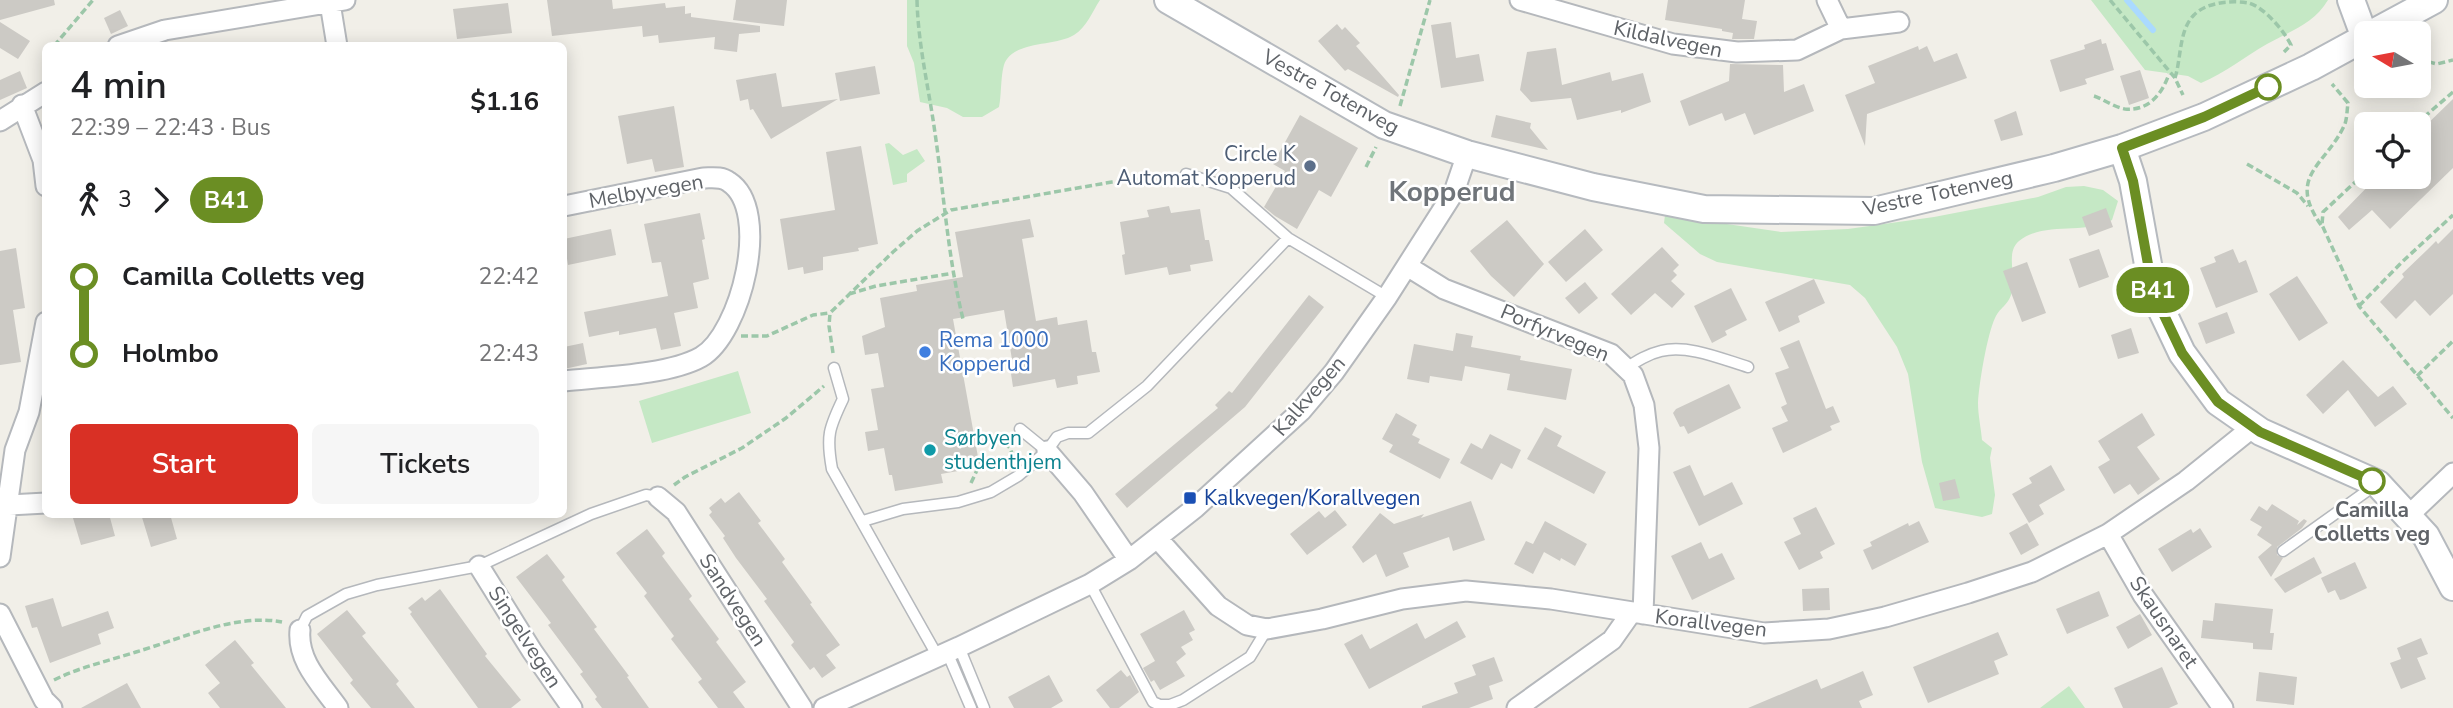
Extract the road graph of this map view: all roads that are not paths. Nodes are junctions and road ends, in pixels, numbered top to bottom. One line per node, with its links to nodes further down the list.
1 (1168, 0): 18 (main road, Vestre Totenveg)
2 (1520, 0): 10 (street, Kildalvegen)
3 (1827, 0): 10 (street)
4 (2350, 0): 7 (main road)
5 (2434, 0): 8 (main road)
6 (337, 2): 11 (street); 12 (street)
7 (2359, 21)
8 (2395, 21)
9 (1899, 22): 10 (street, Kildalvegen)
10 (1841, 29)
11 (130, 42)
12 (337, 42)
13 (2354, 44): 17 (main road, Vestre Totenveg)
14 (42, 94): 15 (street)
15 (22, 105): 16 (street); 19 (street)
16 (0, 121)
17 (2122, 148): 18 (main road, Vestre Totenveg); 30 (main road)
18 (1467, 154): 23 (street, Kalkvegen)
19 (42, 157)
20 (1186, 174): 22 (lane)
21 (567, 205): 29 (street, Melbyvegen)
22 (1288, 238): 24 (lane); 33 (lane)
23 (1407, 266): 24 (street, Kalkvegen); 27 (street, Porfyrvegen)
24 (1387, 297): 42 (street, Kalkvegen)
25 (42, 343): 32 (street)
26 (1748, 367): 27 (lane)
27 (1626, 368): 50 (street, Porfyrvegen)
28 (834, 369): 40 (lane)
29 (567, 381)
30 (2253, 427): 35 (main road); 41 (street, Korallvegen)
31 (1020, 429): 33 (lane)
32 (8, 449): 38 (street)
33 (1047, 451): 40 (lane); 45 (street)
34 (2453, 473): 39 (street)
35 (2378, 484): 39 (main road); 43 (lane)
36 (658, 497): 46 (lane); 57 (street, Sandvegen)
37 (42, 503): 38 (street)
38 (9, 505): 44 (street)
39 (2407, 516): 48 (main road)
40 (863, 522): 53 (lane)
41 (2108, 534): 50 (street, Korallvegen); 62 (street, Skausnaret)
42 (1158, 539): 45 (street, Kalkvegen); 51 (street)
43 (2283, 551)
44 (0, 557)
45 (1129, 560): 47 (street, Kalkvegen)
46 (479, 566): 52 (lane); 56 (street, Singelvegen)
47 (1090, 584): 51 (lane); 53 (street, Kalkvegen)
48 (2453, 587)
49 (0, 614): 54 (street)
50 (1637, 614): 51 (street, Korallvegen); 61 (street)
51 (1267, 629)
52 (300, 630): 55 (street)
53 (948, 652): 58 (street, Kalkvegen); 59 (lane); 60 (lane)
54 (48, 704)
55 (338, 708)
56 (572, 708)
57 (802, 708)
58 (824, 708)
59 (971, 708)
60 (984, 708)
61 (1517, 708)
62 (2223, 708)

